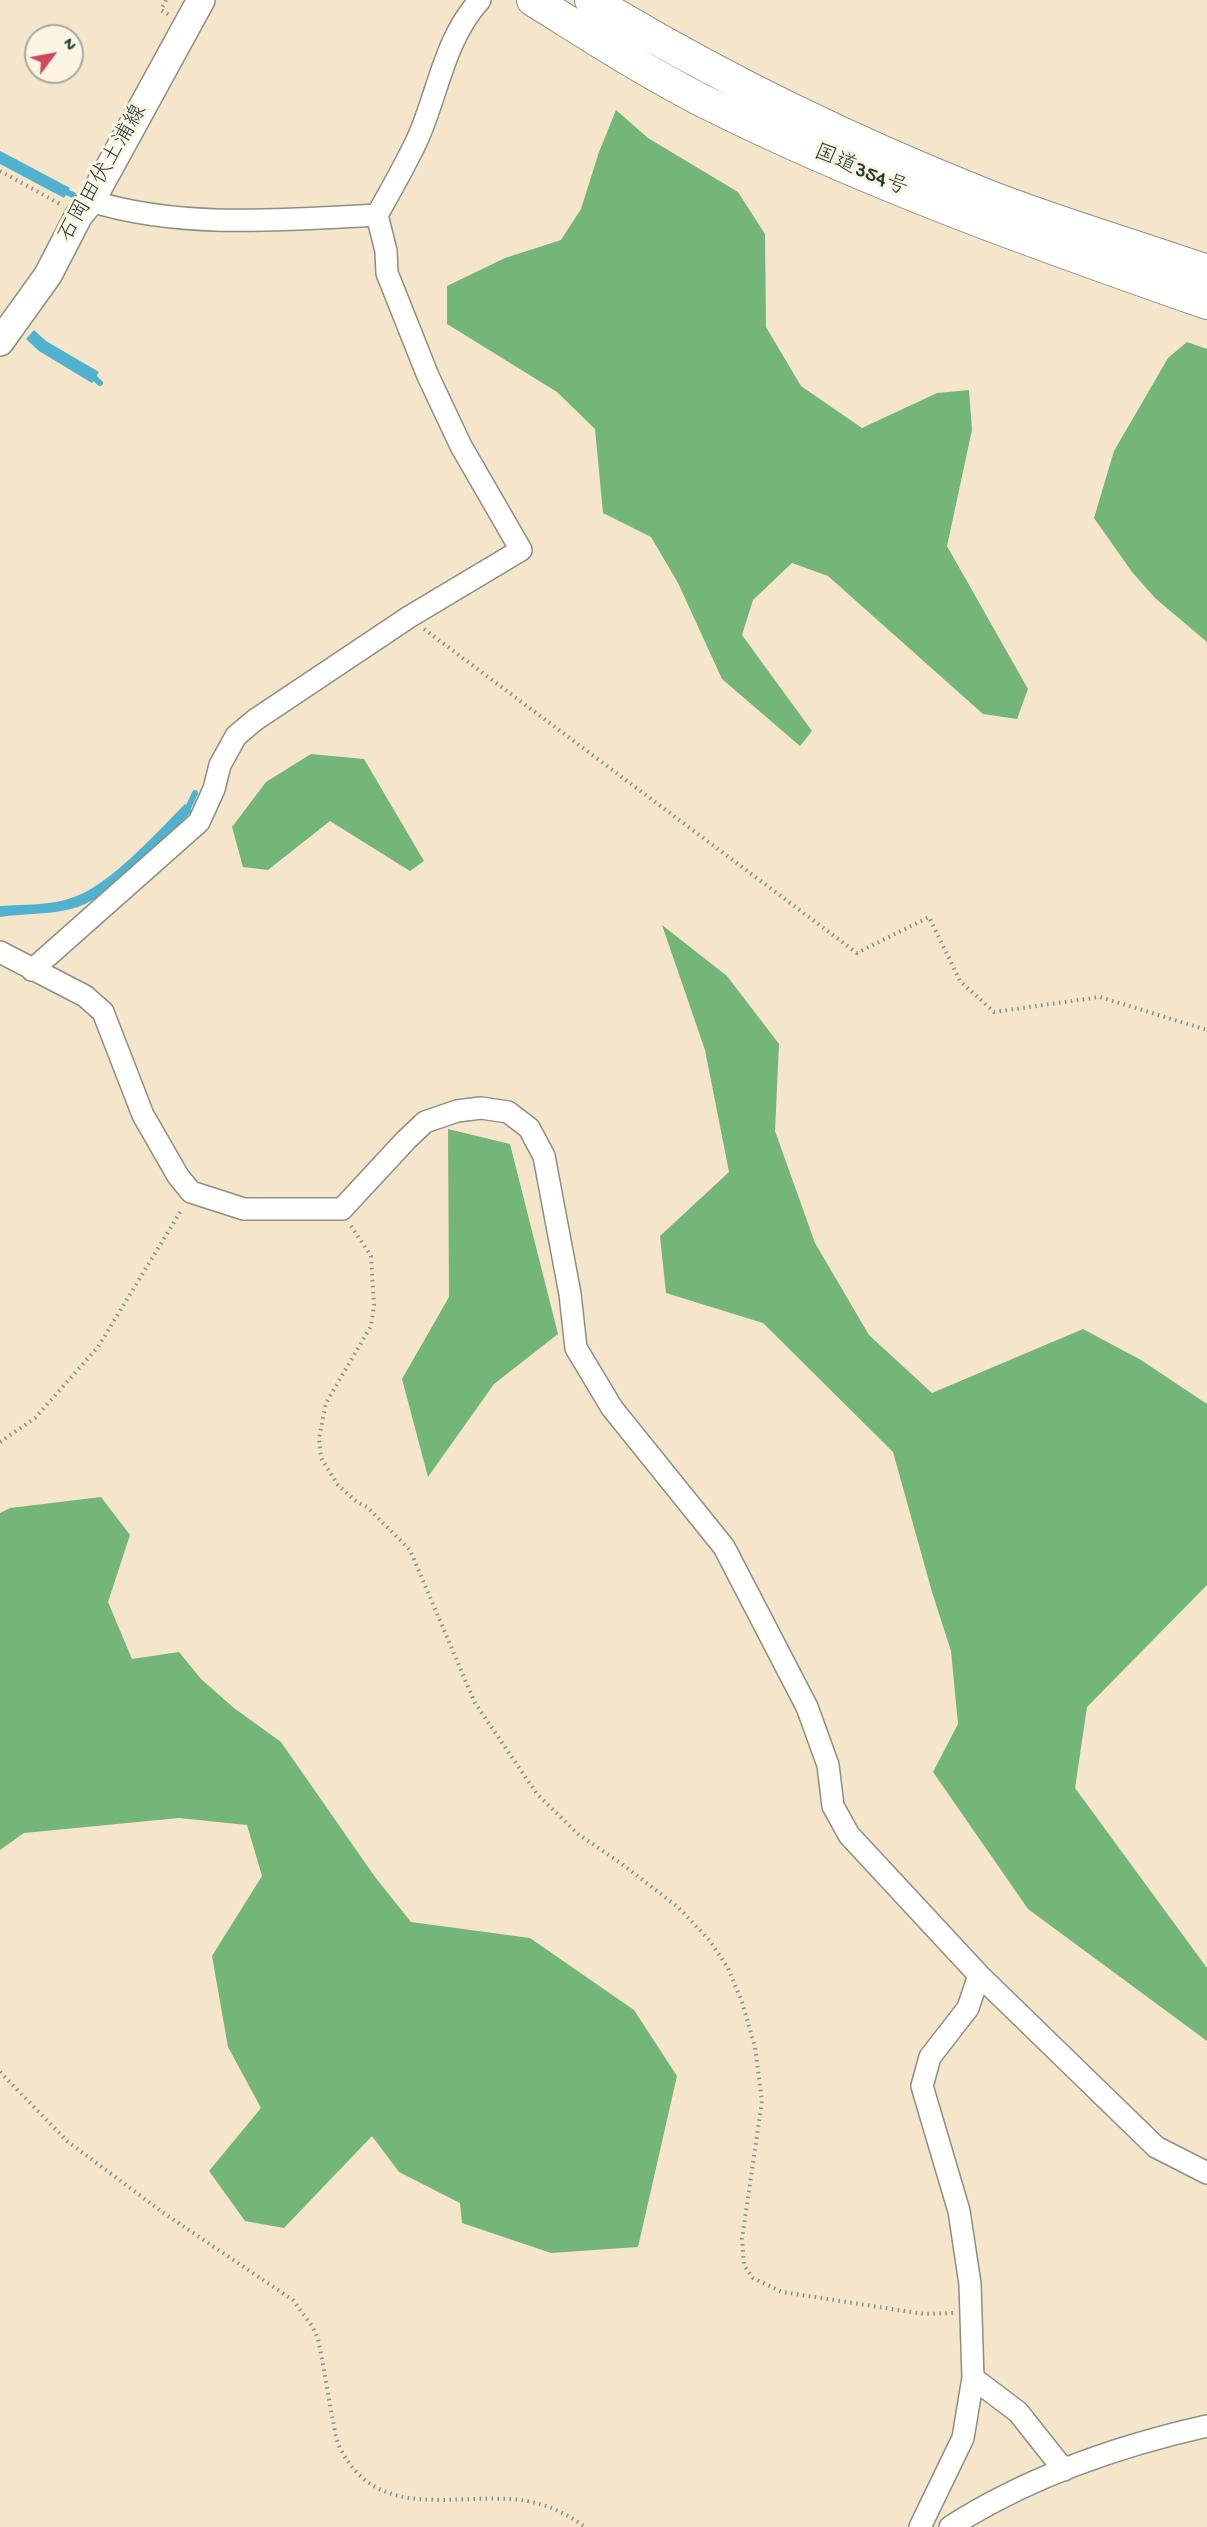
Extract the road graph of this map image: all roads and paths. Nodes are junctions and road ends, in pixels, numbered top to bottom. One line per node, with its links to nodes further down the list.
1 (201, 0): 6 (main road, 石岡田伏土浦線)
2 (480, 0): 7 (street)
3 (532, 0): 9 (highway, 国道354号)
4 (591, 0): 8 (highway, 国道354号)
5 (0, 171): 6 (path)
6 (85, 208): 7 (street); 10 (main road, 石岡田伏土浦線)
7 (377, 215): 11 (street)
8 (1207, 271)
9 (1207, 303)
10 (0, 342)
11 (409, 617): 13 (street); 14 (path)
12 (0, 952): 13 (street)
13 (32, 970): 15 (street)
14 (1207, 1030)
15 (191, 1192): 16 (street); 17 (path)
16 (342, 1209): 18 (street); 21 (path)
17 (0, 1442)
18 (979, 1974): 20 (street); 21 (street)
19 (0, 2072): 25 (path)
20 (1207, 2173)
21 (970, 2313): 22 (street)
22 (973, 2378): 24 (street); 26 (street)
23 (1207, 2426): 24 (street)
24 (1064, 2470): 27 (street)
25 (585, 2527)
26 (920, 2527)
27 (950, 2527)

